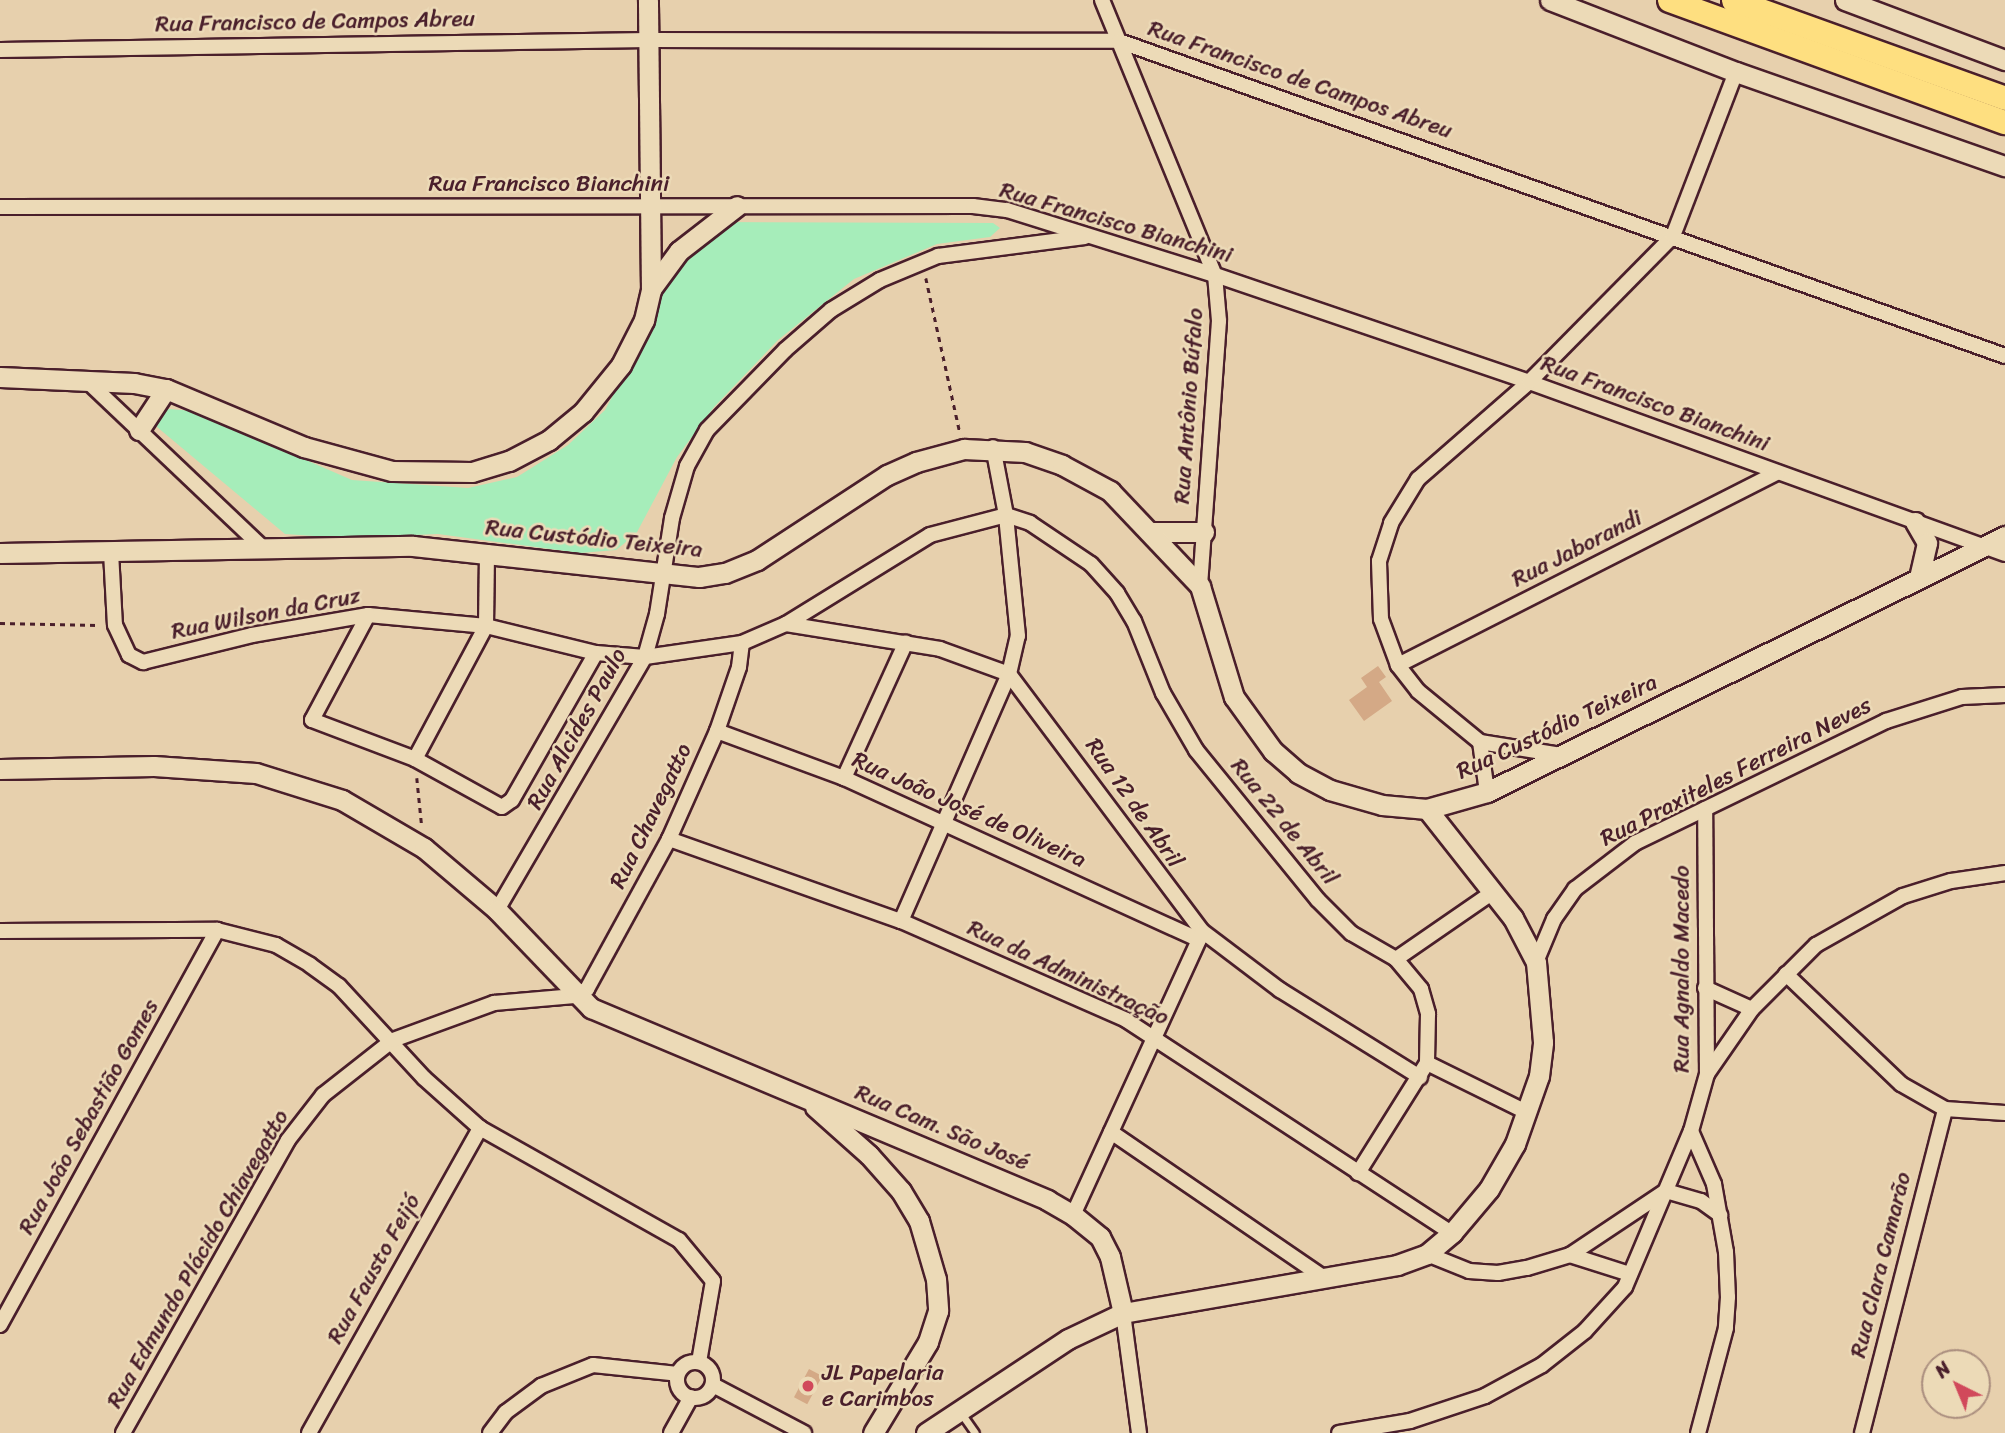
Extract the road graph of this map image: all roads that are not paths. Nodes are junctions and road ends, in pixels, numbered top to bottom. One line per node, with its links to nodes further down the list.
1 (648, 0): 7 (street)
2 (1102, 0): 8 (street, Rua Antônio Búfalo)
3 (1550, 0): 11 (street)
4 (1669, 0): 13 (main road)
5 (1733, 0): 12 (main road)
6 (1845, 0): 10 (street)
7 (649, 40): 8 (street, Rua Francisco de Campos Abreu); 9 (street, Rua Francisco de Campos Abreu); 15 (street)
8 (1119, 41): 19 (street, Rua Francisco de Campos Abreu); 20 (street, Rua Antônio Búfalo)
9 (0, 50)
10 (2005, 60)
11 (1736, 72): 14 (street); 19 (street)
12 (2005, 98)
13 (2005, 122)
14 (2005, 166)
15 (651, 206): 16 (street, Rua Francisco Bianchini); 17 (street, Rua Francisco Bianchini); 21 (street)
16 (737, 206): 18 (street, Rua Francisco Bianchini); 21 (street)
17 (0, 207)
18 (1096, 236): 20 (street, Rua Francisco Bianchini); 41 (street, Rua Alcides Paulo)
19 (1673, 236): 22 (street, Rua Francisco de Campos Abreu); 25 (street)
20 (1215, 275): 25 (street, Rua Francisco Bianchini); 33 (street, Rua Antônio Búfalo)
21 (651, 290): 26 (street)
22 (2005, 356)
23 (0, 377): 24 (street)
24 (85, 380): 26 (street); 27 (street)
25 (1529, 382): 29 (street, Rua Francisco Bianchini); 51 (street)
26 (166, 389): 27 (street)
27 (139, 430): 36 (street)
28 (993, 447): 30 (street); 32 (street, Rua Custódio Teixeira); 41 (street, Rua Custódio Teixeira)
29 (1777, 473): 31 (street, Rua Francisco Bianchini); 51 (street, Rua Jaborandi)
30 (1006, 515): 45 (street, Rua Wilson da Cruz); 52 (street); 72 (street, Rua 22 de Abril)
31 (1915, 522): 35 (street, Rua Francisco Bianchini); 42 (street)
32 (1152, 532): 33 (street); 43 (street, Rua Custódio Teixeira)
33 (1204, 532): 43 (street, Rua Antônio Búfalo)
34 (2005, 537): 35 (street, Rua Custódio Teixeira)
35 (1984, 547): 40 (street, Rua Francisco Bianchini); 42 (street, Rua Custódio Teixeira)
36 (265, 550): 37 (street, Rua Custódio Teixeira); 38 (street, Rua Custódio Teixeira)
37 (111, 552): 39 (street, Rua Custódio Teixeira); 44 (street, Rua Wilson da Cruz)
38 (487, 552): 41 (street, Rua Custódio Teixeira); 46 (street)
39 (0, 554)
40 (2005, 554)
41 (663, 572): 50 (street, Rua Alcides Paulo)
42 (1919, 579): 56 (street, Rua Custódio Teixeira)
43 (1200, 586): 61 (street, Rua Custódio Teixeira)
44 (368, 615): 46 (street, Rua Wilson da Cruz); 57 (street)
45 (786, 624): 47 (street, Rua 12 de Abril); 48 (street, Rua Wilson da Cruz)
46 (486, 626): 49 (street, Rua Wilson da Cruz); 57 (street)
47 (906, 642): 52 (street, Rua 12 de Abril); 59 (street)
48 (742, 643): 50 (street, Rua Wilson da Cruz); 54 (street, Rua Chavegatto)
49 (596, 653): 50 (street, Rua Wilson da Cruz); 57 (street)
50 (645, 657): 67 (street, Rua Alcides Paulo)
51 (1398, 665): 55 (street)
52 (1009, 674): 63 (street); 71 (street, Rua 12 de Abril)
53 (2005, 695): 62 (street, Rua Praxiteles Ferreira Neves)
54 (718, 731): 59 (street, Rua João José de Oliveira); 64 (street, Rua Chavegatto)
55 (1480, 742): 56 (street); 60 (street)
56 (1563, 755): 60 (street, Rua Custódio Teixeira)
57 (415, 760)
58 (0, 769): 67 (street, Rua Cam. São José)
59 (844, 778): 63 (street, Rua João José de Oliveira)
60 (1487, 792): 61 (street, Rua Custódio Teixeira)
61 (1427, 809): 66 (street)
62 (1705, 809): 73 (street, Rua Praxiteles Ferreira Neves); 75 (street, Rua Agnaldo Macedo)
63 (944, 823): 68 (street); 71 (street, Rua João José de Oliveira)
64 (669, 839): 68 (street, Rua da Administração); 76 (street, Rua Chavegatto)
65 (2005, 873): 74 (street)
66 (1493, 892): 72 (street); 73 (street)
67 (497, 910): 76 (street, Rua Cam. São José)
68 (901, 921): 78 (street, Rua da Administração)
69 (217, 930): 70 (street); 79 (street); 101 (street, Rua João Sebastião Gomes)
70 (1, 933)
71 (1201, 935): 78 (street); 80 (street, Rua 12 de Abril)
72 (1396, 959): 80 (street, Rua 22 de Abril)
73 (1536, 962): 84 (street)
74 (1786, 974): 77 (street); 83 (street)
75 (1705, 988): 77 (street); 81 (street, Rua Agnaldo Macedo)
76 (575, 996): 79 (street, Rua Edmundo Plácido Chiavegatto); 82 (street, Rua Cam. São José)
77 (1752, 1009): 81 (street)
78 (1154, 1035): 87 (street); 91 (street, Rua da Administração)
79 (393, 1040): 86 (street); 108 (street, Rua Edmundo Plácido Chiavegatto)
80 (1424, 1070): 84 (street, Rua 12 de Abril); 91 (street)
81 (1707, 1074): 88 (street, Rua Agnaldo Macedo)
82 (801, 1095): 89 (street, Rua Cam. São José); 90 (street)
83 (1945, 1109): 85 (street); 118 (street, Rua Clara Camarão)
84 (1528, 1113): 95 (street)
85 (2005, 1114)
86 (480, 1128): 102 (street); 109 (street, Rua Fausto Feijó)
87 (1111, 1132): 93 (street); 99 (street)
88 (1691, 1132): 92 (street, Rua Agnaldo Macedo); 94 (street)
89 (893, 1135): 90 (street); 93 (street, Rua Cam. São José)
90 (875, 1160): 113 (street)
91 (1358, 1173): 95 (street, Rua da Administração)
92 (1666, 1191): 94 (street); 97 (street); 98 (street, Rua Agnaldo Macedo)
93 (1073, 1215): 100 (street, Rua Cam. São José)
94 (1720, 1215): 117 (street)
95 (1452, 1233): 96 (street)
96 (1427, 1254): 97 (street); 99 (street)
97 (1570, 1255): 98 (street)
98 (1630, 1274): 116 (street, Rua Agnaldo Macedo)
99 (1321, 1276): 100 (street)
100 (1123, 1313): 106 (street); 115 (street, Rua Cam. São José)
101 (0, 1325)
102 (699, 1362): 103 (street); 104 (street)
103 (678, 1374): 105 (street); 110 (street)
104 (713, 1385): 105 (street); 112 (street)
105 (691, 1397): 111 (street)
106 (959, 1410): 107 (street); 114 (lane)
107 (924, 1432)
108 (123, 1433)
109 (309, 1433)
110 (490, 1433)
111 (671, 1433)
112 (804, 1433)
113 (873, 1433)
114 (975, 1433)
115 (1139, 1433)
116 (1339, 1433)
117 (1698, 1433)
118 (1862, 1433)

